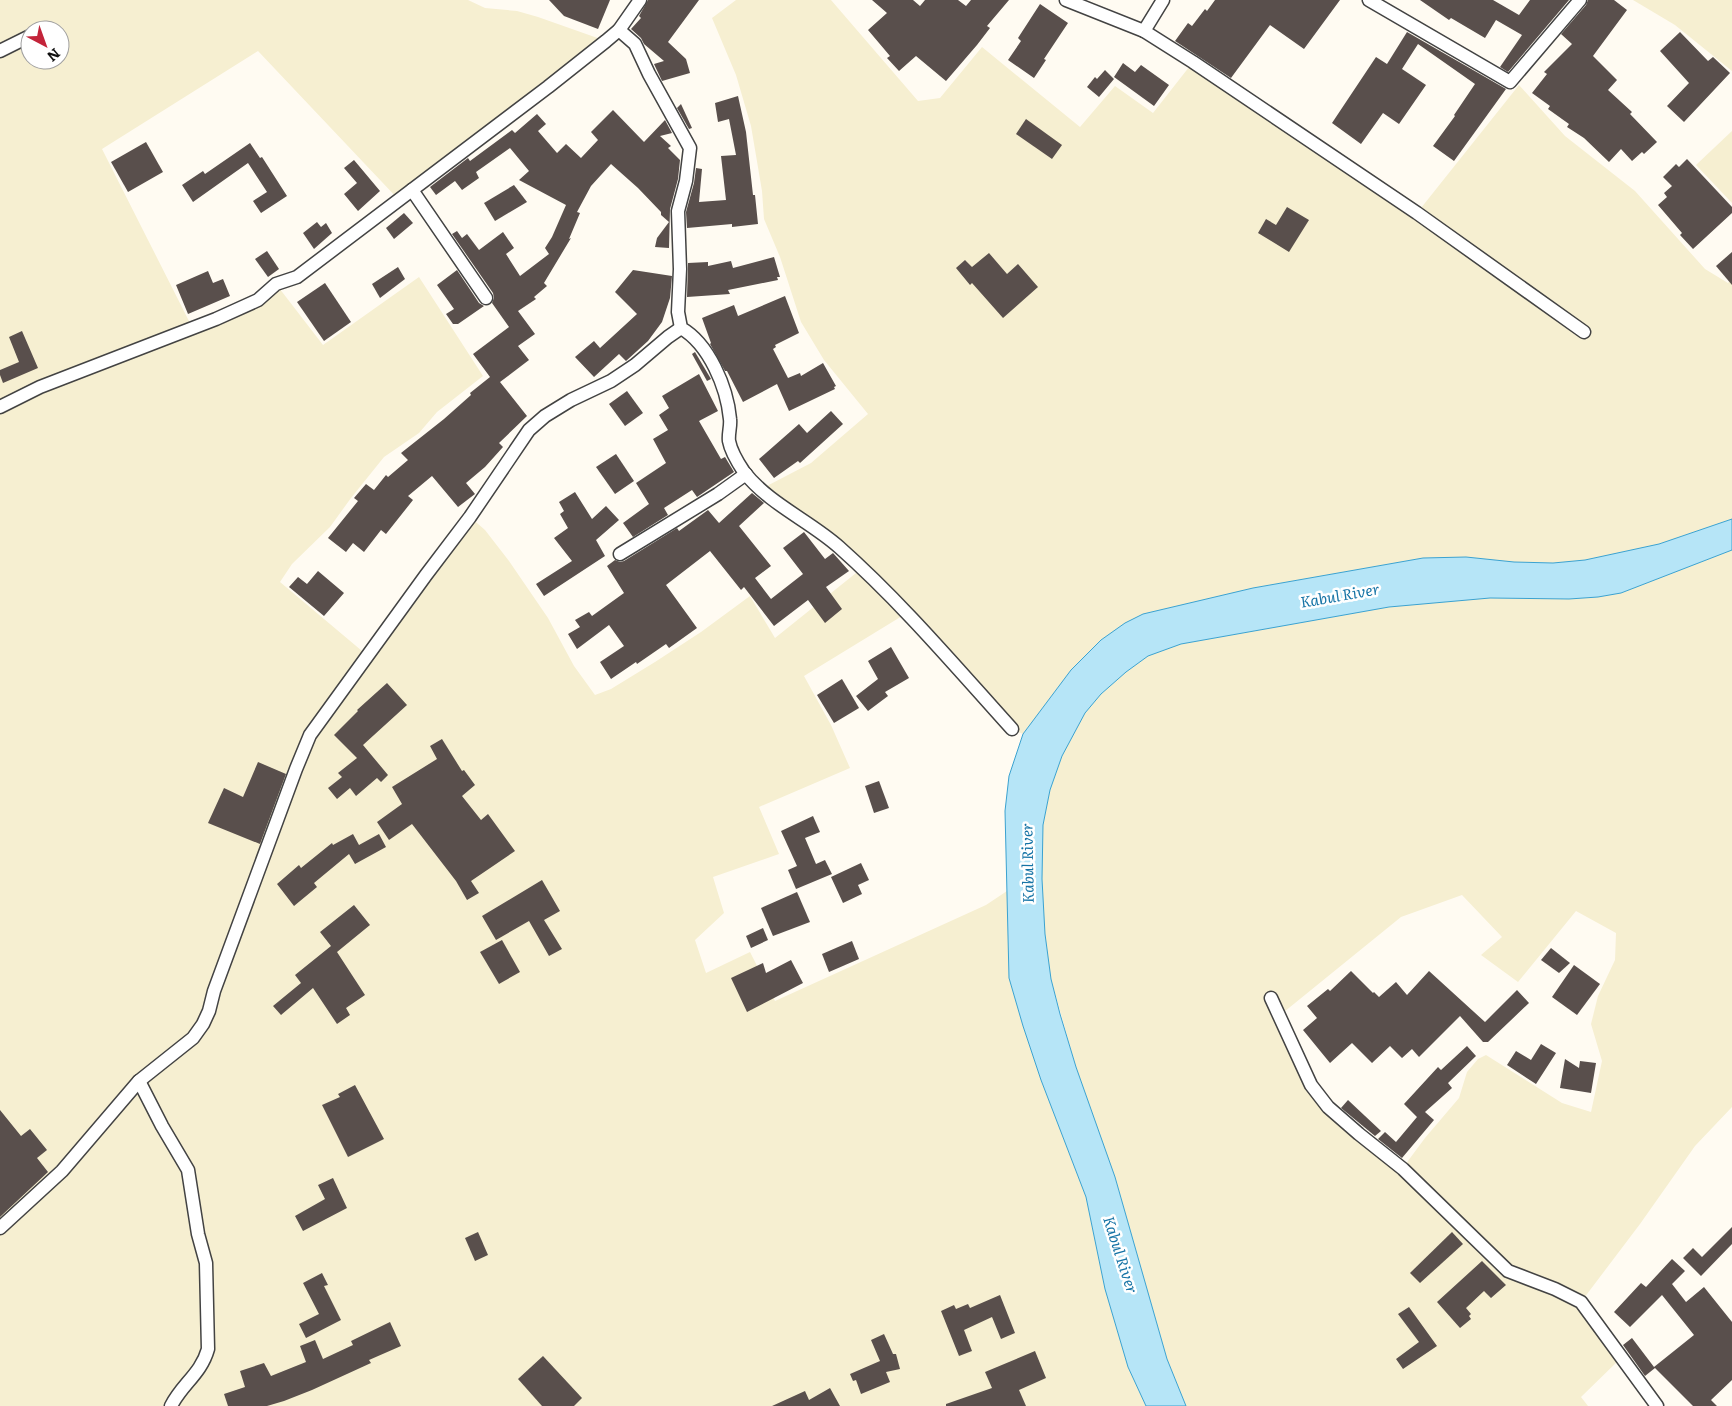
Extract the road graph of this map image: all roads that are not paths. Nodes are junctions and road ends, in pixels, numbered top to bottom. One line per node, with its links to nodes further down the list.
1 (640, 0): 6 (street)
2 (1066, 0): 7 (street)
3 (1163, 0): 7 (street)
4 (1369, 0): 5 (street)
5 (1580, 0)
6 (619, 30): 10 (street); 12 (street)
7 (1144, 32): 13 (street)
8 (20, 41): 9 (street)
9 (0, 51)
10 (412, 190): 11 (street); 14 (street)
11 (486, 298)
12 (681, 328): 15 (street); 19 (street)
13 (1584, 332)
14 (0, 406)
15 (746, 474): 16 (street); 17 (street)
16 (620, 554)
17 (1012, 729)
18 (1271, 998): 22 (street)
19 (139, 1081): 20 (street); 21 (street)
20 (0, 1228)
21 (171, 1406)
22 (1657, 1406)

